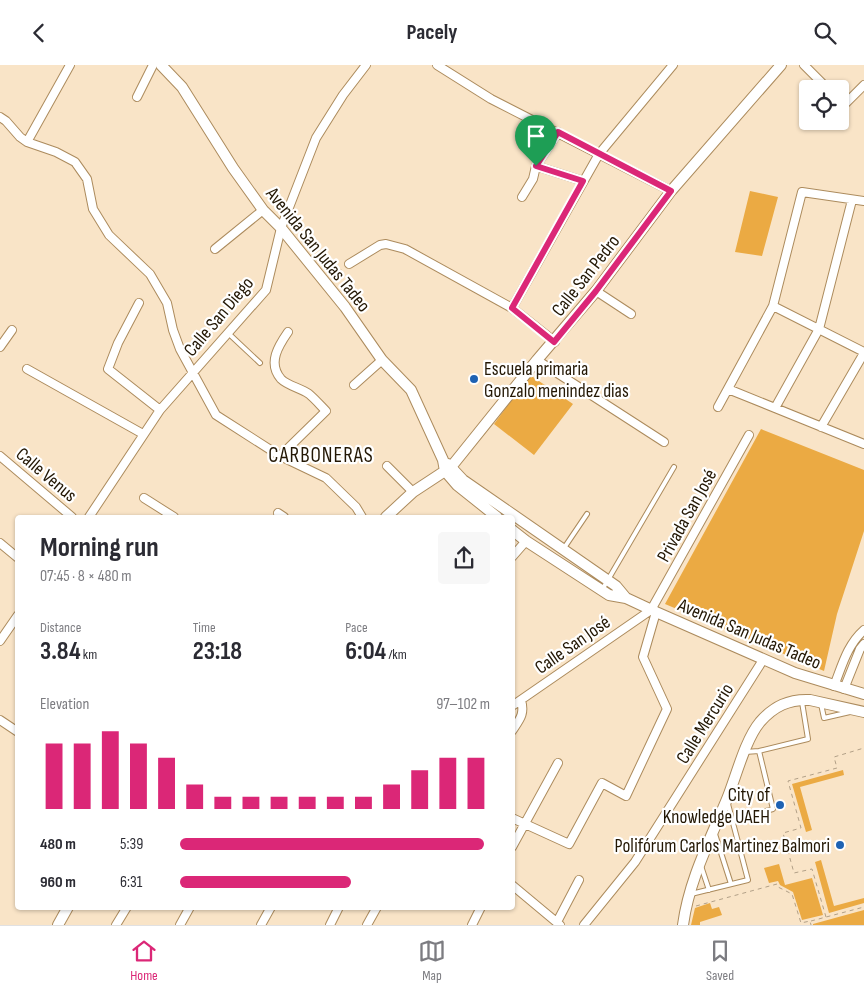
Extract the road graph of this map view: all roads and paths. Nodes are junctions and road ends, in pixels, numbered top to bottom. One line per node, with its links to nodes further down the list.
1 (70, 65): 16 (street)
2 (153, 65): 11 (street)
3 (366, 65): 25 (street, Calle San Diego)
4 (437, 65): 15 (street)
5 (674, 65): 17 (street)
6 (781, 65): 20 (street, Calle San Pedro)
7 (804, 65): 9 (street)
8 (165, 67): 24 (street, Avenida San Judas Tadeo)
9 (819, 80)
10 (864, 85): 12 (street)
11 (137, 97)
12 (849, 97)
13 (3, 119): 14 (street); 16 (street)
14 (0, 129)
15 (558, 132): 17 (street); 18 (street)
16 (27, 142): 45 (street)
17 (599, 154): 19 (street); 20 (street)
18 (536, 166): 19 (street); 21 (street)
19 (583, 181): 32 (street)
20 (671, 191): 29 (street, Calle San Pedro)
21 (522, 197)
22 (852, 200): 23 (street); 31 (street); 35 (street)
23 (864, 201)
24 (263, 210): 25 (street, Avenida San Judas Tadeo); 26 (street)
25 (281, 228): 28 (street, Avenida San Judas Tadeo); 37 (street, Calle San Diego)
26 (215, 249)
27 (350, 265): 28 (path); 32 (street)
28 (324, 281): 41 (street, Avenida San Judas Tadeo)
29 (596, 291): 33 (street); 38 (street, Calle San Pedro)
30 (139, 303): 50 (street)
31 (773, 305): 35 (street); 47 (street)
32 (512, 308): 38 (street)
33 (632, 314)
34 (12, 329): 39 (street)
35 (819, 329): 40 (street); 49 (street)
36 (288, 332): 56 (street)
37 (228, 333): 43 (lane); 45 (street, Calle San Diego)
38 (554, 342): 42 (street, Calle San Pedro)
39 (0, 347)
40 (864, 352): 51 (street)
41 (382, 360): 46 (street); 59 (street, Avenida San Judas Tadeo)
42 (537, 361): 54 (street); 59 (street, Calle San Pedro)
43 (260, 363)
44 (27, 369): 52 (street)
45 (192, 373): 50 (street, Calle San Diego); 56 (street)
46 (354, 385)
47 (728, 389): 48 (street); 49 (street)
48 (718, 407)
49 (775, 408): 51 (street)
50 (160, 410): 52 (street, Calle San Diego)
51 (821, 427): 55 (street)
52 (143, 434): 65 (street, Calle San Diego)
53 (749, 435): 81 (street, Privada San José)
54 (664, 442)
55 (864, 444)
56 (280, 455): 67 (street)
57 (0, 456): 64 (street, Calle Venus)
58 (387, 465): 61 (street)
59 (446, 466): 61 (street, Calle San Pedro); 69 (street, Avenida San Judas Tadeo); 70 (street, Avenida San Judas Tadeo)
60 (674, 467): 78 (lane)
61 (412, 492): 68 (street, Calle San Pedro)
62 (144, 498): 66 (street)
63 (587, 514): 75 (lane)
64 (70, 515)
65 (91, 515)
66 (171, 515)
67 (361, 515)
68 (388, 515)
69 (494, 515)
70 (513, 515)
71 (515, 516): 75 (street, Avenida San Judas Tadeo)
72 (515, 532): 73 (street, Avenida San Judas Tadeo)
73 (526, 541): 76 (street); 79 (street, Avenida San Judas Tadeo)
74 (0, 543): 77 (street)
75 (563, 550): 78 (street, Avenida San Judas Tadeo)
76 (515, 554)
77 (15, 556)
78 (608, 582): 79 (lane); 80 (street, Avenida San Judas Tadeo)
79 (601, 591): 80 (street, Avenida San Judas Tadeo)
80 (626, 597): 81 (street, Avenida San Judas Tadeo)
81 (653, 611): 86 (street, Avenida San Judas Tadeo); 90 (street, Calle San José); 103 (street)
82 (15, 619): 84 (street)
83 (864, 630): 87 (street)
84 (0, 641)
85 (864, 644): 87 (street)
86 (763, 660): 87 (street, Avenida San Judas Tadeo); 131 (street, Calle Mercurio)
87 (839, 687): 88 (street, Avenida San Judas Tadeo)
88 (864, 694)
89 (801, 699): 92 (street); 97 (lane); 98 (street)
90 (521, 700): 91 (street, Calle San José); 94 (street)
91 (515, 704)
92 (860, 712)
93 (0, 720): 95 (street)
94 (515, 726)
95 (15, 730)
96 (864, 748): 121 (path)
97 (758, 751): 98 (lane); 102 (lane)
98 (745, 752): 100 (street)
99 (558, 763): 103 (street)
100 (727, 799): 102 (lane); 104 (street)
101 (515, 818): 103 (street)
102 (733, 819): 108 (lane)
103 (526, 823): 105 (street)
104 (714, 829): 106 (street); 108 (lane)
105 (515, 842)
106 (700, 863): 110 (lane); 111 (street)
107 (579, 880): 123 (street)
108 (731, 884): 110 (lane)
109 (515, 887): 123 (street)
110 (709, 890): 111 (lane)
111 (689, 895): 132 (street)
112 (694, 906): 122 (path)
113 (864, 907): 121 (path)
114 (66, 910): 124 (street)
115 (125, 910): 125 (street)
116 (188, 910): 126 (street)
117 (268, 910): 127 (street)
118 (338, 910): 128 (street)
119 (374, 910): 129 (street)
120 (480, 910): 130 (street)
121 (826, 917): 122 (path)
122 (810, 921): 133 (path)
123 (559, 924)
124 (58, 925)
125 (116, 925)
126 (180, 925)
127 (261, 925)
128 (330, 925)
129 (367, 925)
130 (472, 925)
131 (584, 925)
132 (683, 925)
133 (811, 925)

